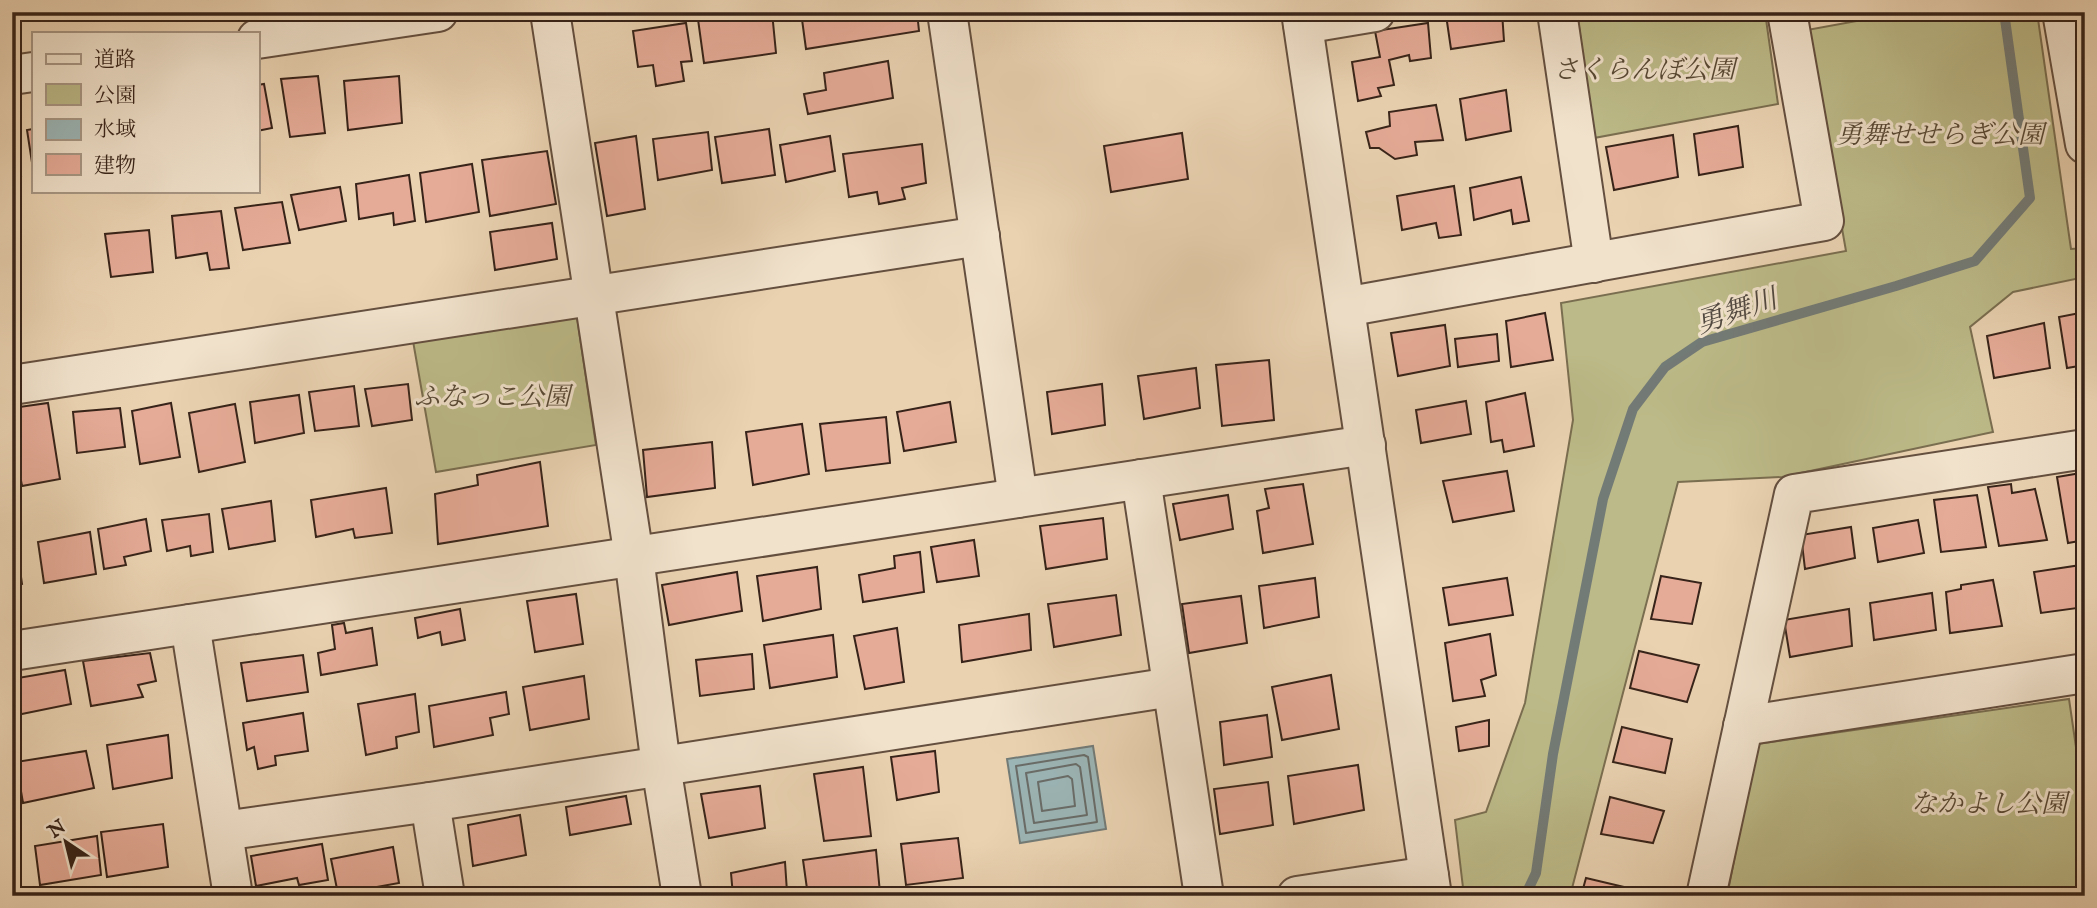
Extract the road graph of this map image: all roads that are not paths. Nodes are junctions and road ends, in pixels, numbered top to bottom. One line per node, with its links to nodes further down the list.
1 (438, 12): 9 (street)
2 (550, 12): 15 (street)
3 (947, 12): 13 (street)
4 (1376, 12): 8 (street)
5 (1557, 12): 14 (street)
6 (1787, 12): 14 (street)
7 (2062, 12): 12 (street)
8 (1302, 18): 16 (street)
9 (259, 39)
10 (32, 72): 11 (street)
11 (12, 75)
12 (2085, 144)
13 (979, 236): 15 (street); 21 (street)
14 (1594, 262): 16 (street)
15 (594, 297): 17 (street); 22 (street)
16 (1345, 307): 18 (street)
17 (12, 384)
18 (1366, 445): 20 (street); 31 (street)
19 (2085, 449): 27 (street)
20 (1141, 480): 21 (street); 26 (street)
21 (1018, 498): 22 (street)
22 (634, 556): 23 (street); 28 (street)
23 (190, 624): 24 (street); 30 (street)
24 (12, 651)
25 (2085, 673): 27 (street)
26 (1172, 687): 28 (street); 35 (street)
27 (1743, 726): 37 (street)
28 (661, 766): 29 (street); 34 (street)
29 (430, 802): 30 (street); 33 (street)
30 (223, 831): 32 (street)
31 (1431, 886): 36 (street)
32 (233, 896)
33 (445, 896)
34 (682, 896)
35 (1204, 896)
36 (1297, 896)
37 (1706, 896)

